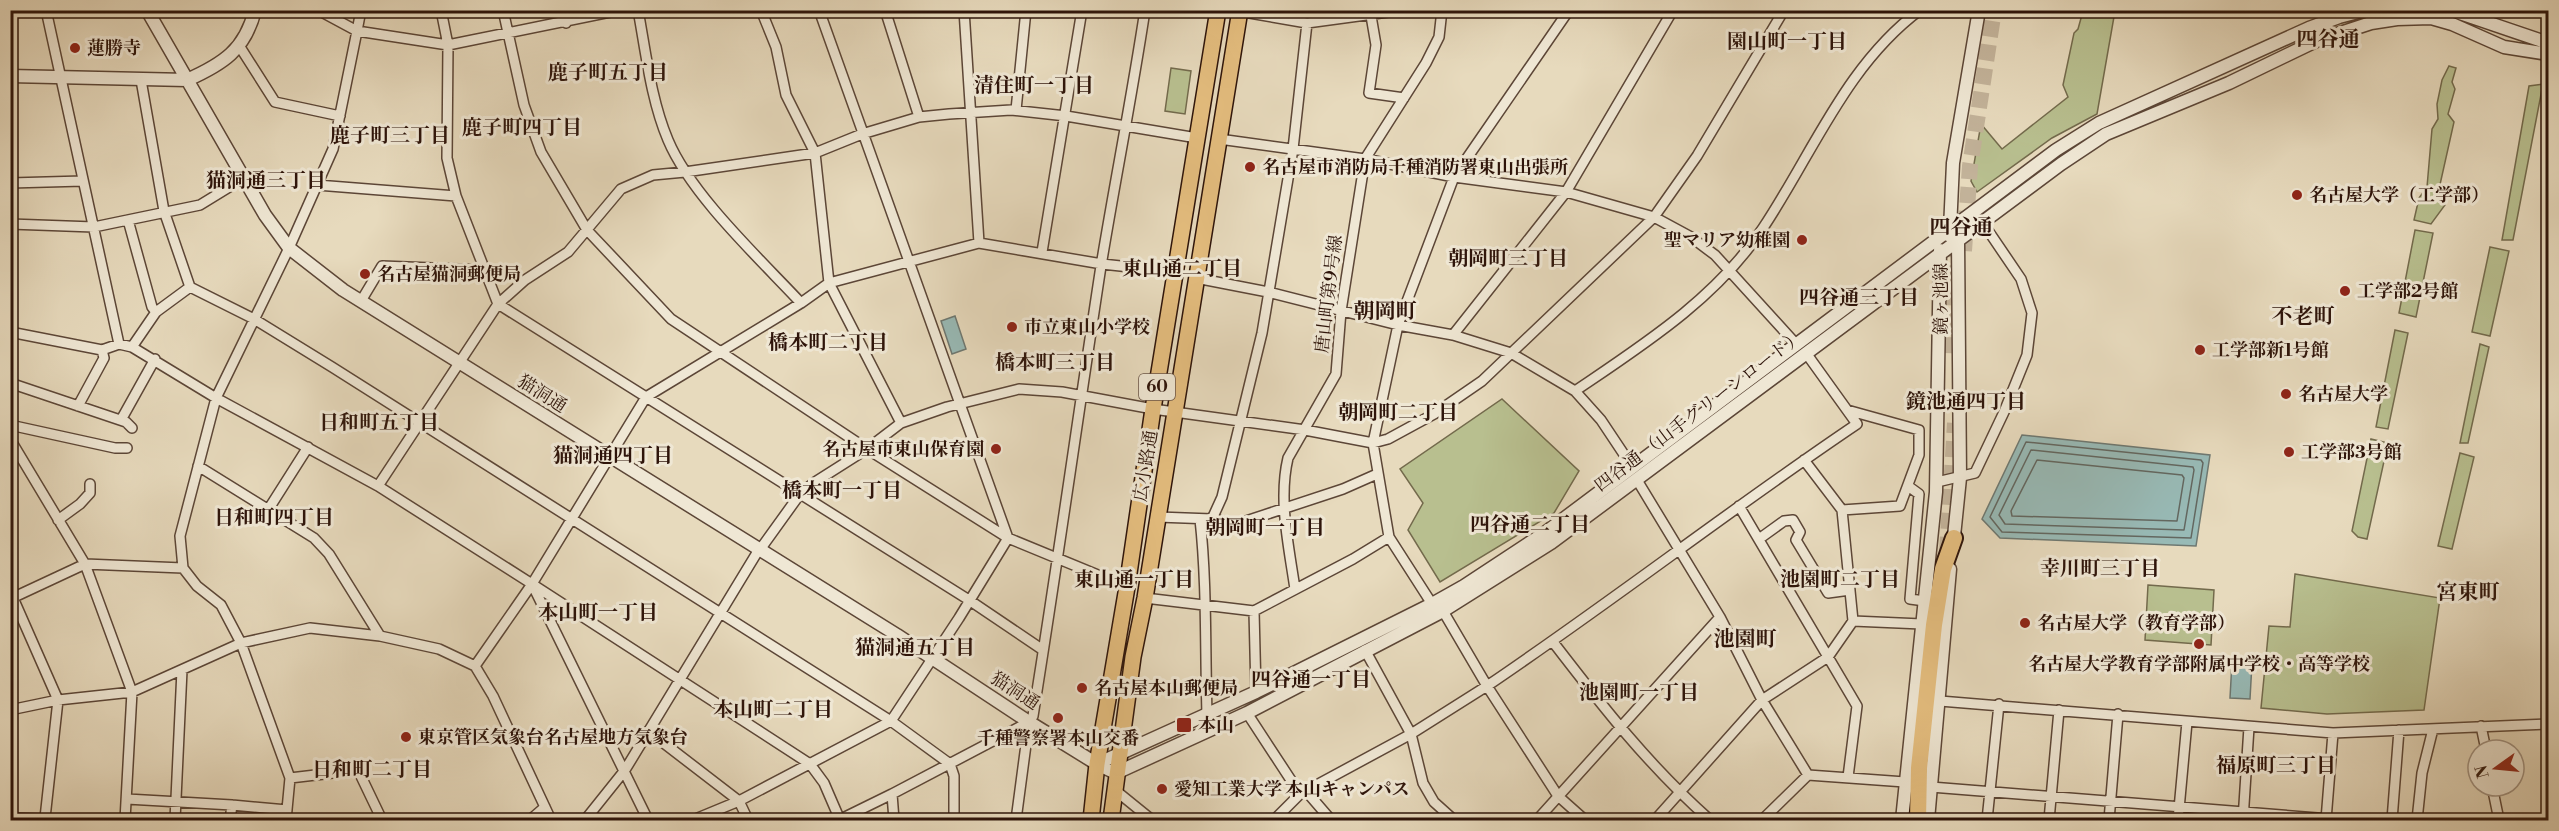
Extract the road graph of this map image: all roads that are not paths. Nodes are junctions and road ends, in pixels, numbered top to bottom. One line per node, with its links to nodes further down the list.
1 (46, 10): 39 (street)
2 (147, 10): 41 (street, 猫洞通)
3 (255, 10): 36 (street)
4 (318, 10): 32 (street)
5 (361, 10): 32 (street)
6 (441, 10): 35 (street)
7 (503, 10): 33 (street)
8 (563, 10): 30 (street)
9 (620, 10): 30 (street)
10 (638, 10): 55 (street)
11 (761, 10): 53 (street)
12 (819, 10): 49 (street)
13 (885, 10): 47 (street)
14 (964, 10): 44 (street)
15 (1026, 10): 43 (street)
16 (1082, 10): 46 (street)
17 (1146, 10): 48 (street)
18 (1218, 10): 50 (main road, 広小路通 / 60)
19 (1403, 10): 29 (street)
20 (1442, 10): 42 (street, 唐山町第9号線)
21 (1569, 10): 56 (street)
22 (1672, 10): 61 (street)
23 (1784, 10): 64 (street)
24 (1920, 10): 79 (street)
25 (1979, 10): 69 (street)
26 (2366, 10): 69 (street)
27 (2451, 10): 34 (street)
28 (1237, 11): 31 (street); 51 (main road, 広小路通 / 60)
29 (1370, 12): 31 (street); 42 (street)
30 (566, 23): 33 (street)
31 (1306, 23): 52 (street)
32 (357, 31): 35 (street); 45 (street)
33 (508, 31): 35 (street); 70 (street)
34 (2548, 43)
35 (448, 45): 62 (street)
36 (240, 47): 41 (street); 45 (street)
37 (2548, 54): 66 (street, 四谷通 （山手グリーンロード）)
38 (10, 76): 39 (street)
39 (59, 76): 40 (street); 58 (street)
40 (141, 80): 41 (street); 63 (street)
41 (187, 80): 57 (street, 猫洞通)
42 (1404, 98): 54 (street, 唐山町第9号線)
43 (1016, 110): 44 (street); 46 (street)
44 (969, 113): 47 (street); 72 (street)
45 (340, 116): 60 (street)
46 (1066, 116): 48 (street); 74 (street)
47 (920, 117): 49 (street)
48 (1127, 127): 50 (street); 77 (street)
49 (862, 134): 53 (street); 76 (street)
50 (1197, 138): 80 (main road, 広小路通 / 60)
51 (1219, 139): 52 (street); 81 (main road, 広小路通 / 60)
52 (1293, 149): 54 (street); 84 (street)
53 (814, 153): 55 (street); 82 (street)
54 (1365, 159): 56 (street); 88 (street, 唐山町第9号線)
55 (685, 172): 70 (street); 86 (street)
56 (1454, 177): 61 (street); 91 (street)
57 (244, 178): 63 (street); 73 (street, 猫洞通)
58 (83, 181): 59 (street); 68 (street)
59 (10, 183)
60 (317, 185): 62 (street); 73 (street)
61 (1566, 192): 64 (street); 93 (street)
62 (456, 196): 78 (street)
63 (164, 211): 65 (street); 83 (street)
64 (1654, 217): 79 (street); 99 (street)
65 (128, 220): 68 (street); 89 (street)
66 (1983, 223): 71 (street, 四谷通 （山手グリーンロード）); 130 (street)
67 (10, 224): 68 (street)
68 (94, 226): 94 (street)
69 (1950, 229): 71 (street, 鏡ヶ池線); 75 (street, 鏡ヶ池線); 95 (street)
70 (588, 230): 87 (street); 98 (street)
71 (1959, 240): 75 (street, 四谷通 （山手グリーンロード）); 130 (street, 鏡ヶ池線)
72 (980, 243): 74 (street); 76 (street)
73 (289, 248): 85 (street, 猫洞通); 90 (street)
74 (1042, 252): 77 (street)
75 (1938, 254): 100 (street, 四谷通 （山手グリーンロード）); 131 (street, 鏡ヶ池線)
76 (908, 261): 82 (street); 108 (street)
77 (1102, 264): 80 (street); 105 (street)
78 (484, 270): 85 (street); 87 (street)
79 (1731, 270): 95 (street); 104 (street)
80 (1176, 273): 110 (main road, 広小路通 / 60)
81 (1197, 278): 84 (street); 112 (main road, 広小路通 / 60)
82 (829, 283): 86 (street); 115 (street)
83 (190, 287): 89 (street); 90 (street)
84 (1268, 292): 88 (street); 114 (street)
85 (362, 301): 102 (street, 猫洞通)
86 (801, 303): 98 (street)
87 (498, 304): 102 (street); 106 (street)
88 (1341, 310): 91 (street); 119 (street, 唐山町第9号線)
89 (156, 312): 96 (street)
90 (254, 319): 107 (street); 116 (street)
91 (1398, 325): 93 (street); 121 (street)
92 (10, 332): 97 (street)
93 (1453, 335): 99 (street)
94 (119, 344): 96 (street); 97 (street)
95 (1796, 344): 129 (street)
96 (132, 346): 101 (street)
97 (102, 350): 109 (street)
98 (721, 351): 106 (street); 124 (street)
99 (1511, 353): 104 (street); 121 (street)
100 (1806, 353): 111 (street); 129 (street, 四谷通 （山手グリーンロード）)
101 (155, 359): 107 (street); 113 (street)
102 (459, 362): 116 (street); 125 (street, 猫洞通)
103 (10, 383): 109 (street)
104 (1575, 391): 129 (street)
105 (1082, 396): 108 (street); 110 (street); 151 (street)
106 (646, 397): 125 (street); 135 (street)
107 (216, 398): 122 (street); 127 (street)
108 (961, 403): 115 (street); 146 (street)
109 (78, 406): 113 (street)
110 (1153, 409): 112 (street); 155 (main road, 広小路通 / 60)
111 (1847, 410): 126 (street); 134 (street)
112 (1175, 411): 114 (street); 140 (main road, 広小路通 / 60)
113 (121, 420): 118 (street)
114 (1241, 422): 119 (street); 142 (street)
115 (901, 423): 124 (street)
116 (419, 424): 133 (street); 144 (street)
117 (10, 425): 123 (street)
118 (132, 428)
119 (1305, 430): 121 (street); 137 (street, 唐山町第9号線)
120 (10, 439): 143 (street)
121 (1373, 444): 128 (street)
122 (308, 447): 133 (street); 138 (street)
123 (127, 448)
124 (867, 449): 135 (street); 146 (street)
125 (610, 458): 144 (street); 150 (street, 猫洞通)
126 (1804, 459): 136 (street); 139 (street)
127 (198, 466): 138 (street); 153 (street)
128 (1377, 474): 137 (street); 145 (street)
129 (1635, 474): 149 (street); 163 (street, 四谷通 （山手グリーンロード）)
130 (1960, 478): 131 (street); 147 (street, 鏡ヶ池線)
131 (1937, 482): 161 (street, 鏡ヶ池線)
132 (90, 484): 143 (street)
133 (378, 486): 154 (street)
134 (1908, 486): 139 (street); 161 (street)
135 (800, 494): 150 (street); 160 (street)
136 (1739, 506): 148 (street); 149 (street)
137 (1285, 509): 142 (street); 156 (street, 唐山町第9号線)
138 (268, 510): 169 (street)
139 (1842, 510): 157 (street)
140 (1158, 517): 141 (street); 159 (main road, 広小路通 / 60)
141 (1200, 519): 142 (street); 162 (street)
142 (1212, 519)
143 (58, 520): 152 (street)
144 (573, 520): 154 (street); 165 (street)
145 (1389, 537): 156 (street); 163 (street)
146 (1008, 538): 151 (street); 160 (street)
147 (1954, 538): 184 (highway)
148 (1759, 539): 157 (street); 174 (street)
149 (1679, 549): 166 (street); 170 (street)
150 (759, 551): 165 (street); 175 (street, 猫洞通)
151 (1057, 558): 155 (street); 172 (street)
152 (85, 564): 153 (street); 158 (street); 180 (street)
153 (183, 568): 171 (street)
154 (532, 584): 176 (street); 178 (street); 208 (street)
155 (1127, 587): 207 (main road, 広小路通 / 60)
156 (1294, 590): 164 (street)
157 (1850, 590): 167 (street)
158 (12, 596): 182 (street)
159 (1145, 598): 162 (street); 204 (main road, 広小路通 / 60)
160 (969, 600): 172 (street); 175 (street)
161 (1925, 601): 168 (street, 鏡ヶ池線)
162 (1203, 605): 164 (street); 189 (street)
163 (1437, 608): 173 (street, 四谷通 （山手グリーンロード）); 179 (street); 181 (street)
164 (1254, 611): 181 (street)
165 (720, 615): 178 (street); 191 (street)
166 (1720, 617): 183 (street); 197 (street)
167 (1853, 621): 168 (street); 174 (street)
168 (1922, 624): 213 (street, 鏡ヶ池線)
169 (380, 636): 171 (street); 176 (street)
170 (1552, 642): 179 (street); 197 (street)
171 (241, 643): 177 (street); 212 (street)
172 (1043, 650): 192 (street)
173 (1365, 650): 188 (street, 四谷通 （山手グリーンロード）); 202 (street)
174 (1828, 657): 183 (street); 211 (street)
175 (932, 659): 191 (street); 192 (street, 猫洞通)
176 (475, 666): 228 (street)
177 (182, 670): 180 (street); 226 (street)
178 (680, 678): 200 (street); 205 (street)
179 (1487, 686): 202 (street); 220 (street)
180 (132, 692): 182 (street); 223 (street)
181 (1256, 692): 189 (street)
182 (58, 700): 186 (street); 233 (street)
183 (1762, 700): 210 (street); 218 (street)
184 (1934, 700): 185 (street); 214 (street); 262 (highway)
185 (1999, 704): 187 (street); 216 (street)
186 (10, 710)
187 (2059, 710): 190 (street); 221 (street)
188 (1247, 713): 209 (street, 四谷通 （山手グリーンロード）); 217 (street)
189 (1207, 714): 204 (street)
190 (2118, 714): 193 (street); 225 (street)
191 (891, 721): 205 (street); 206 (street)
192 (1029, 722): 206 (street); 207 (street, 猫洞通); 249 (street)
193 (2187, 722): 196 (street); 229 (street)
194 (2548, 723): 195 (street)
195 (2481, 726): 198 (street); 203 (street)
196 (2249, 727): 201 (street); 231 (street)
197 (1620, 729): 218 (street); 220 (street)
198 (2433, 729): 199 (street); 271 (street)
199 (2399, 730): 201 (street); 270 (street)
200 (648, 731): 208 (street); 224 (street)
201 (2333, 733): 268 (street)
202 (1411, 734): 217 (street); 255 (street)
203 (2484, 738)
204 (1119, 755): 207 (street); 209 (main road, 広小路通 / 60)
205 (810, 764): 224 (street); 246 (street)
206 (950, 764): 219 (street); 248 (street)
207 (1097, 764): 209 (street); 250 (main road, 広小路通 / 60)
208 (625, 771): 242 (street); 243 (street)
209 (1116, 773): 215 (main road, 広小路通 / 60)
210 (1808, 775): 211 (street); 260 (street)
211 (1848, 777): 213 (street)
212 (290, 778): 230 (street); 239 (street)
213 (1905, 782): 261 (street, 鏡ヶ池線)
214 (1931, 787): 216 (street); 263 (street)
215 (1115, 790): 251 (main road, 広小路通 / 60); 252 (street)
216 (1990, 790): 221 (street); 264 (street)
217 (1303, 792): 253 (street); 254 (street)
218 (1678, 793): 258 (street); 259 (street)
219 (892, 794): 246 (street); 247 (street)
220 (1558, 796): 256 (street); 257 (street)
221 (2051, 796): 225 (street); 265 (street)
222 (2494, 798): 272 (street)
223 (127, 800): 226 (street); 235 (street)
224 (739, 801): 244 (street); 245 (street)
225 (2111, 801): 229 (street); 266 (street)
226 (176, 802): 227 (street); 236 (street)
227 (232, 805): 230 (street); 237 (street)
228 (545, 807): 240 (street); 241 (street)
229 (2179, 807): 231 (street); 267 (street)
230 (287, 810): 238 (street)
231 (2244, 816): 268 (street)
232 (10, 818): 233 (street)
233 (45, 818): 234 (street)
234 (80, 820)
235 (125, 820)
236 (175, 820)
237 (230, 820)
238 (286, 820)
239 (382, 820)
240 (530, 820)
241 (551, 820)
242 (585, 820)
243 (648, 820)
244 (693, 820)
245 (748, 820)
246 (840, 820)
247 (894, 820)
248 (954, 820)
249 (1016, 820)
250 (1091, 820)
251 (1111, 820)
252 (1152, 820)
253 (1275, 820)
254 (1331, 820)
255 (1455, 820)
256 (1537, 820)
257 (1585, 820)
258 (1654, 820)
259 (1710, 820)
260 (1762, 820)
261 (1902, 820)
262 (1918, 820)
263 (1928, 820)
264 (1987, 820)
265 (2049, 820)
266 (2109, 820)
267 (2178, 820)
268 (2326, 820): 269 (street)
269 (2343, 820)
270 (2392, 820)
271 (2417, 820)
272 (2499, 820)

